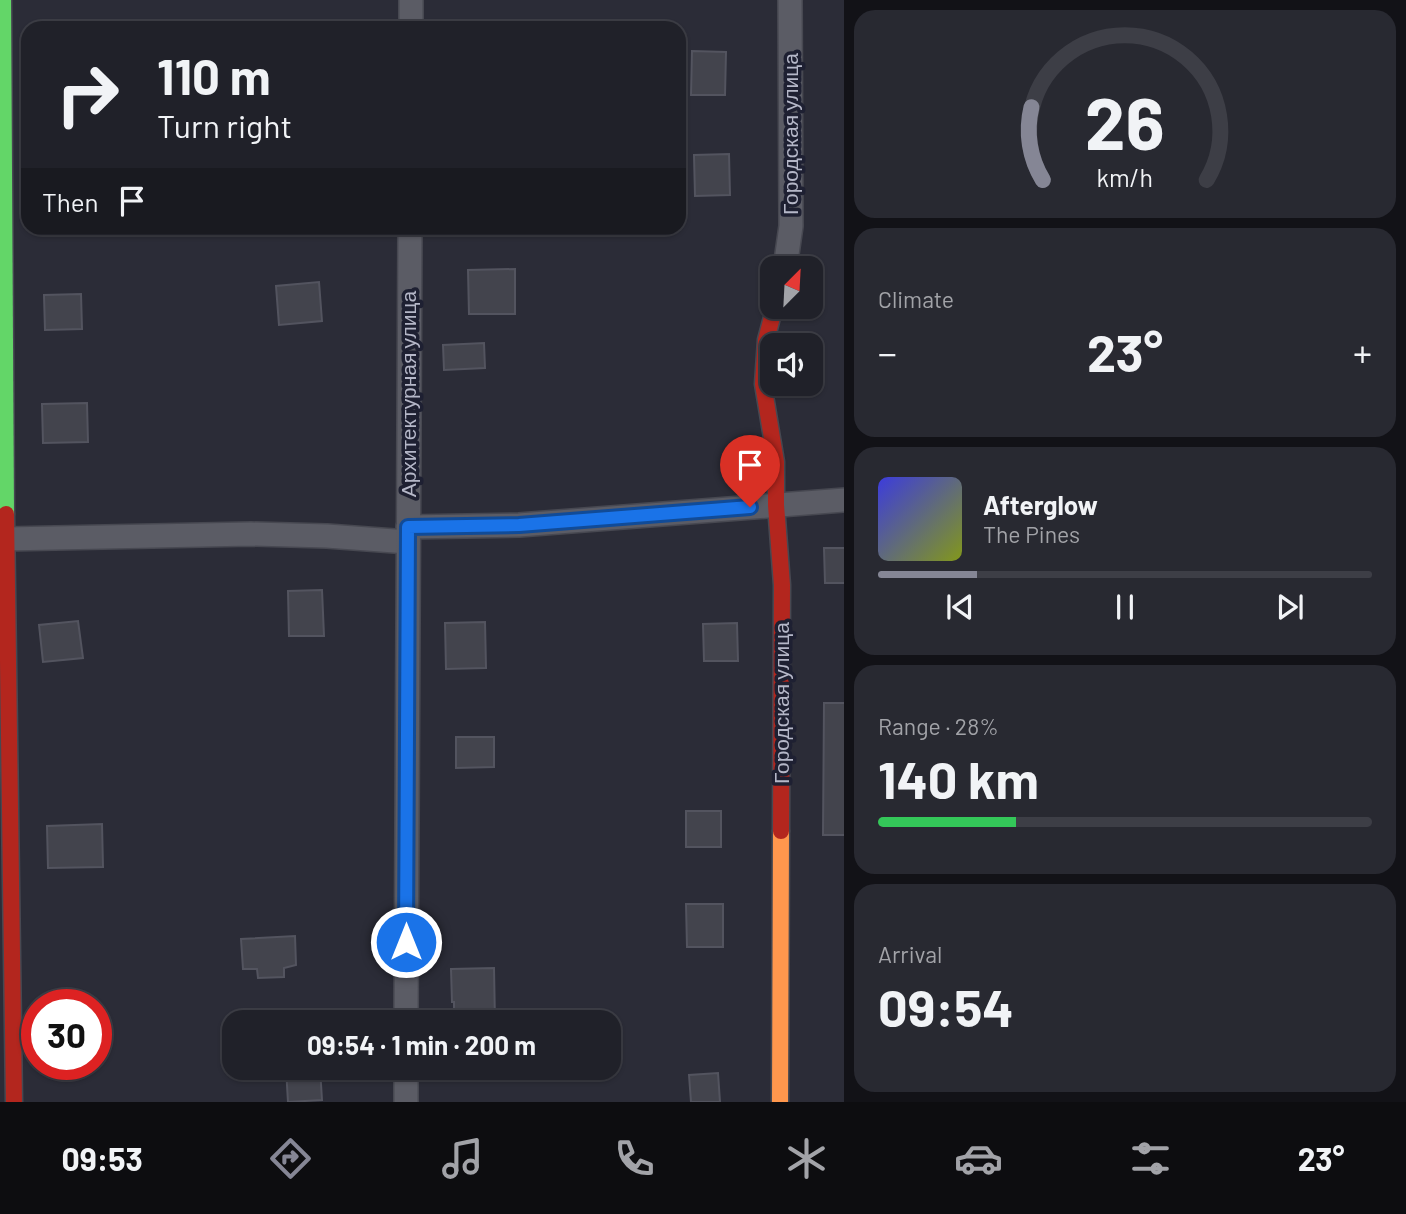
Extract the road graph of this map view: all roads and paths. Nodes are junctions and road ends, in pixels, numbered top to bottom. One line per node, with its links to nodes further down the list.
1 (3, 0): 11 (street)
2 (411, 0): 4 (street)
3 (790, 0): 6 (street, Городская улица)
4 (411, 21)
5 (410, 235): 10 (street, Архитектурная улица)
6 (787, 256)
7 (772, 319): 9 (street, Городская улица)
8 (844, 500): 9 (street)
9 (776, 505): 10 (street); 16 (street, Городская улица)
10 (408, 535): 11 (street); 12 (street, Архитектурная улица)
11 (4, 548): 14 (street)
12 (406, 1010)
13 (406, 1080): 15 (street)
14 (14, 1102)
15 (405, 1102)
16 (780, 1102)

